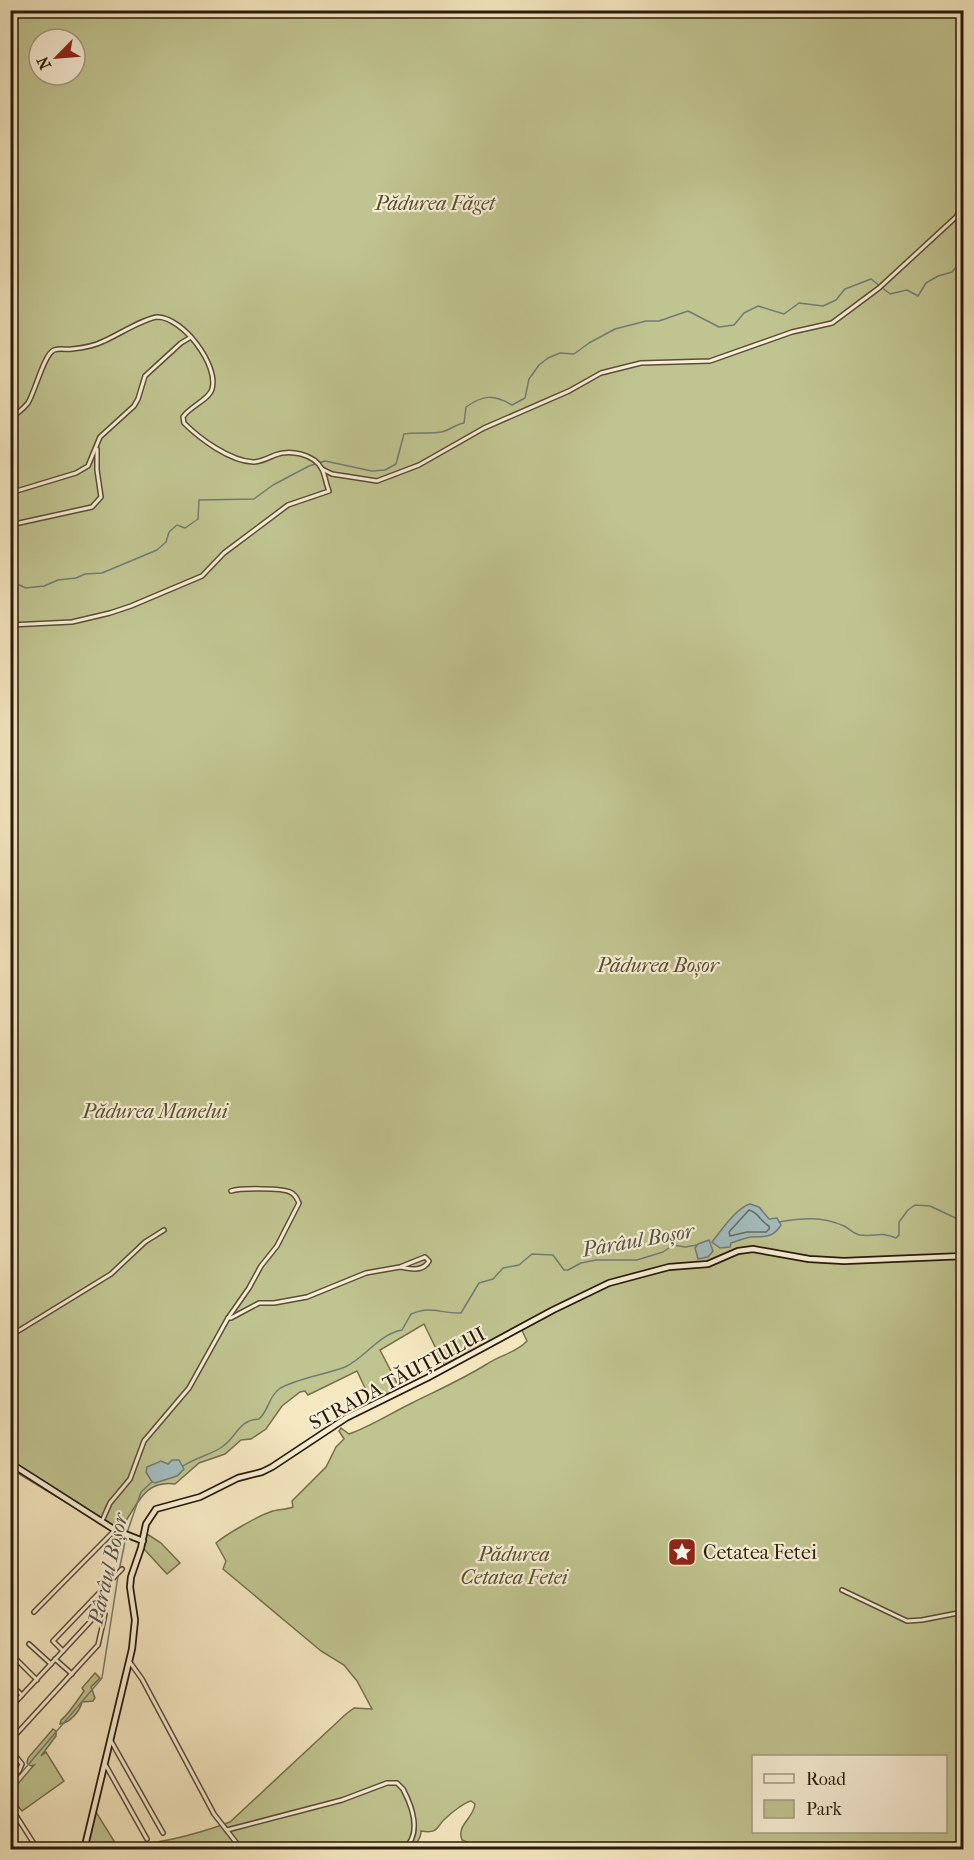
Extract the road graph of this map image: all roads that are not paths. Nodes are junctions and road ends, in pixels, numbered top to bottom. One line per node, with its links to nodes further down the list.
1 (963, 204): 5 (street)
2 (191, 337): 3 (street); 4 (street); 5 (street)
3 (10, 418)
4 (97, 443): 6 (street); 7 (street)
5 (321, 467): 8 (street)
6 (10, 493)
7 (10, 525)
8 (10, 625)
9 (231, 1191): 13 (street)
10 (164, 1230): 14 (street)
11 (963, 1256): 18 (main road, STRADA TĂUȚIULUI)
12 (400, 1267): 12 (street); 13 (street)
13 (228, 1318): 16 (street)
14 (10, 1336)
15 (10, 1463): 16 (main road)
16 (102, 1521): 17 (main road)
17 (115, 1530): 18 (main road); 21 (street)
18 (141, 1541): 27 (main road, STRADA TĂUȚIULUI)
19 (122, 1569): 24 (street)
20 (842, 1590): 22 (street)
21 (34, 1612)
22 (963, 1614)
23 (29, 1644): 28 (street)
24 (63, 1652): 26 (street); 29 (street)
25 (16, 1659): 30 (street)
26 (56, 1659): 28 (street); 29 (street)
27 (129, 1660): 34 (main road, STRADA TĂUȚIULUI); 40 (street)
28 (51, 1664): 30 (street)
29 (72, 1674): 35 (street)
30 (37, 1680): 32 (street)
31 (10, 1684): 32 (street)
32 (22, 1695): 33 (street)
33 (10, 1708)
34 (110, 1740): 37 (main road, STRADA TĂUȚIULUI); 41 (street)
35 (10, 1741)
36 (10, 1749): 38 (street)
37 (105, 1764): 42 (street); 44 (main road, STRADA TĂUȚIULUI)
38 (10, 1779)
39 (10, 1806): 43 (street)
40 (227, 1830): 45 (street); 46 (street)
41 (163, 1833)
42 (147, 1839)
43 (38, 1850)
44 (84, 1850)
45 (242, 1850)
46 (403, 1850)

